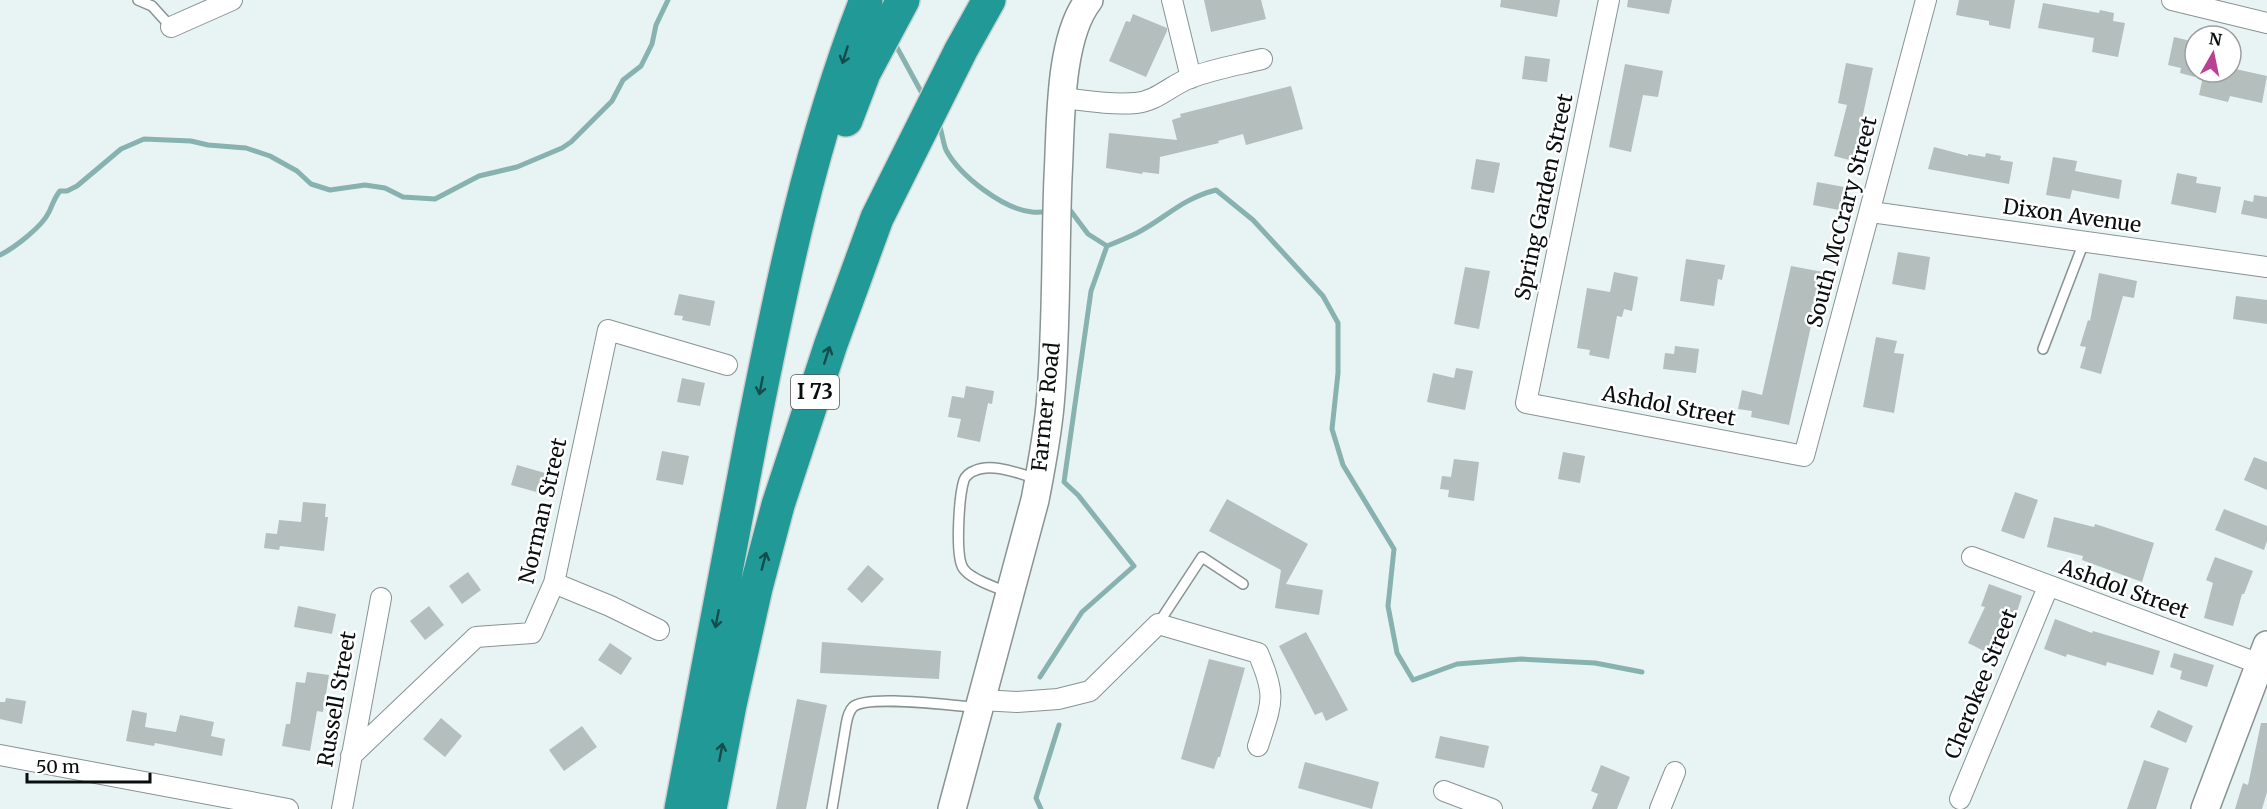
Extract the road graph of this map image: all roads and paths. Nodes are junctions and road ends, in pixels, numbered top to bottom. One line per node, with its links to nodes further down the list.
1 (138, 0): 13 (lane)
2 (232, 0): 13 (street)
3 (866, 0): 21 (highway, I 73, one-way to 21)
4 (903, 0): 21 (highway)
5 (968, 0): 18 (highway)
6 (990, 0): 18 (highway, I 73)
7 (1089, 0): 16 (street, Farmer Road)
8 (1173, 0): 15 (street)
9 (1609, 0): 24 (street, Spring Garden Street)
10 (1926, 0): 17 (street, South McCrary Street)
11 (2172, 0): 12 (street)
12 (2267, 23)
13 (171, 27)
14 (1262, 59): 15 (street)
15 (1191, 78): 16 (street)
16 (1063, 98): 26 (street, Farmer Road)
17 (1871, 212): 19 (street, Dixon Avenue); 25 (street, South McCrary Street)
18 (877, 218): 46 (highway, I 73, one-way to 18)
19 (2084, 242): 20 (street, Dixon Avenue); 22 (lane)
20 (2267, 267)
21 (778, 299): 45 (highway, I 73, one-way to 45)
22 (2043, 349)
23 (727, 365): 28 (street, Norman Street)
24 (1526, 403): 25 (street, Ashdol Street)
25 (1804, 456)
26 (1039, 479): 31 (street, Farmer Road); 31 (lane)
27 (1972, 557): 30 (street, Ashdol Street)
28 (555, 583): 34 (street); 39 (street, Norman Street)
29 (1243, 584): 33 (lane)
30 (2048, 587): 35 (street, Ashdol Street); 42 (street, Cherokee Street)
31 (1010, 593): 36 (street, Farmer Road)
32 (381, 598): 39 (street, Russell Street)
33 (1158, 624): 36 (street); 37 (street)
34 (659, 630)
35 (2263, 655): 51 (street)
36 (980, 704): 47 (lane); 48 (street, Farmer Road)
37 (1258, 746)
38 (0, 755): 43 (street)
39 (351, 756): 44 (street, Russell Street)
40 (1675, 772): 50 (street)
41 (1444, 791): 49 (street)
42 (1960, 799)
43 (288, 809)
44 (342, 809)
45 (681, 809)
46 (710, 809)
47 (832, 809)
48 (952, 809)
49 (1492, 809)
50 (1660, 809)
51 (2205, 809)

